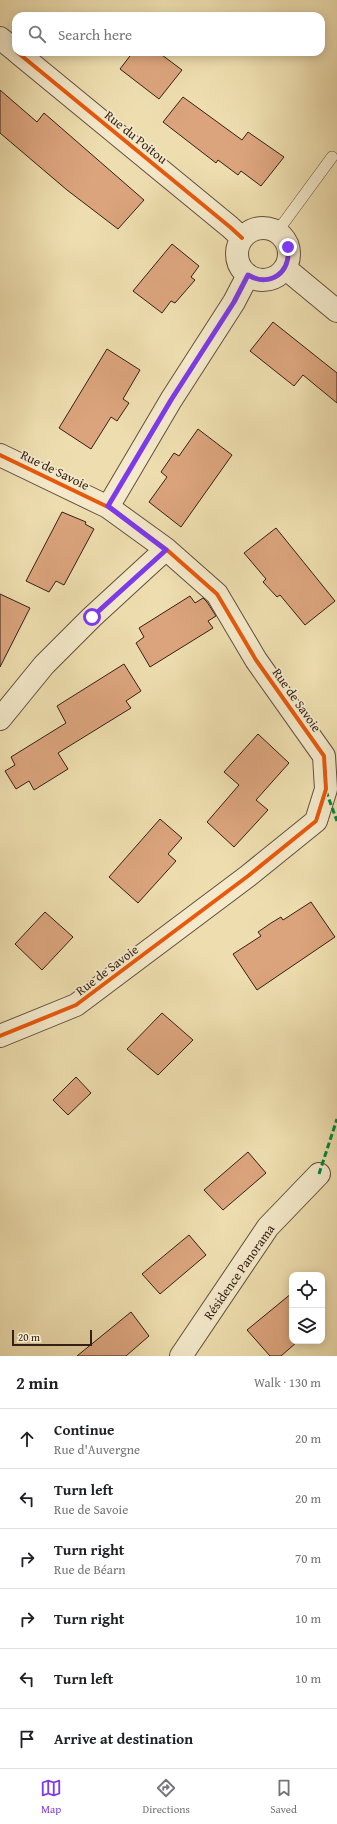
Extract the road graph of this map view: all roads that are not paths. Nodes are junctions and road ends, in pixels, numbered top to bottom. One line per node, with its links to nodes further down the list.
1 (0, 38): 2 (street, Rue du Poitou)
2 (12, 48)
3 (21, 56): 6 (street, Rue du Poitou)
4 (332, 157): 5 (lane)
5 (278, 232): 6 (street); 7 (street)
6 (242, 238): 8 (street)
7 (285, 268): 8 (street); 9 (street)
8 (248, 275): 11 (street)
9 (337, 311)
10 (0, 454): 11 (street, Rue de Savoie)
11 (108, 506): 12 (street, Rue de Savoie)
12 (166, 550): 13 (street); 14 (street, Rue de Savoie)
13 (0, 719)
14 (0, 1036)
15 (319, 1174): 16 (street, Résidence Panorama)
16 (181, 1356)

